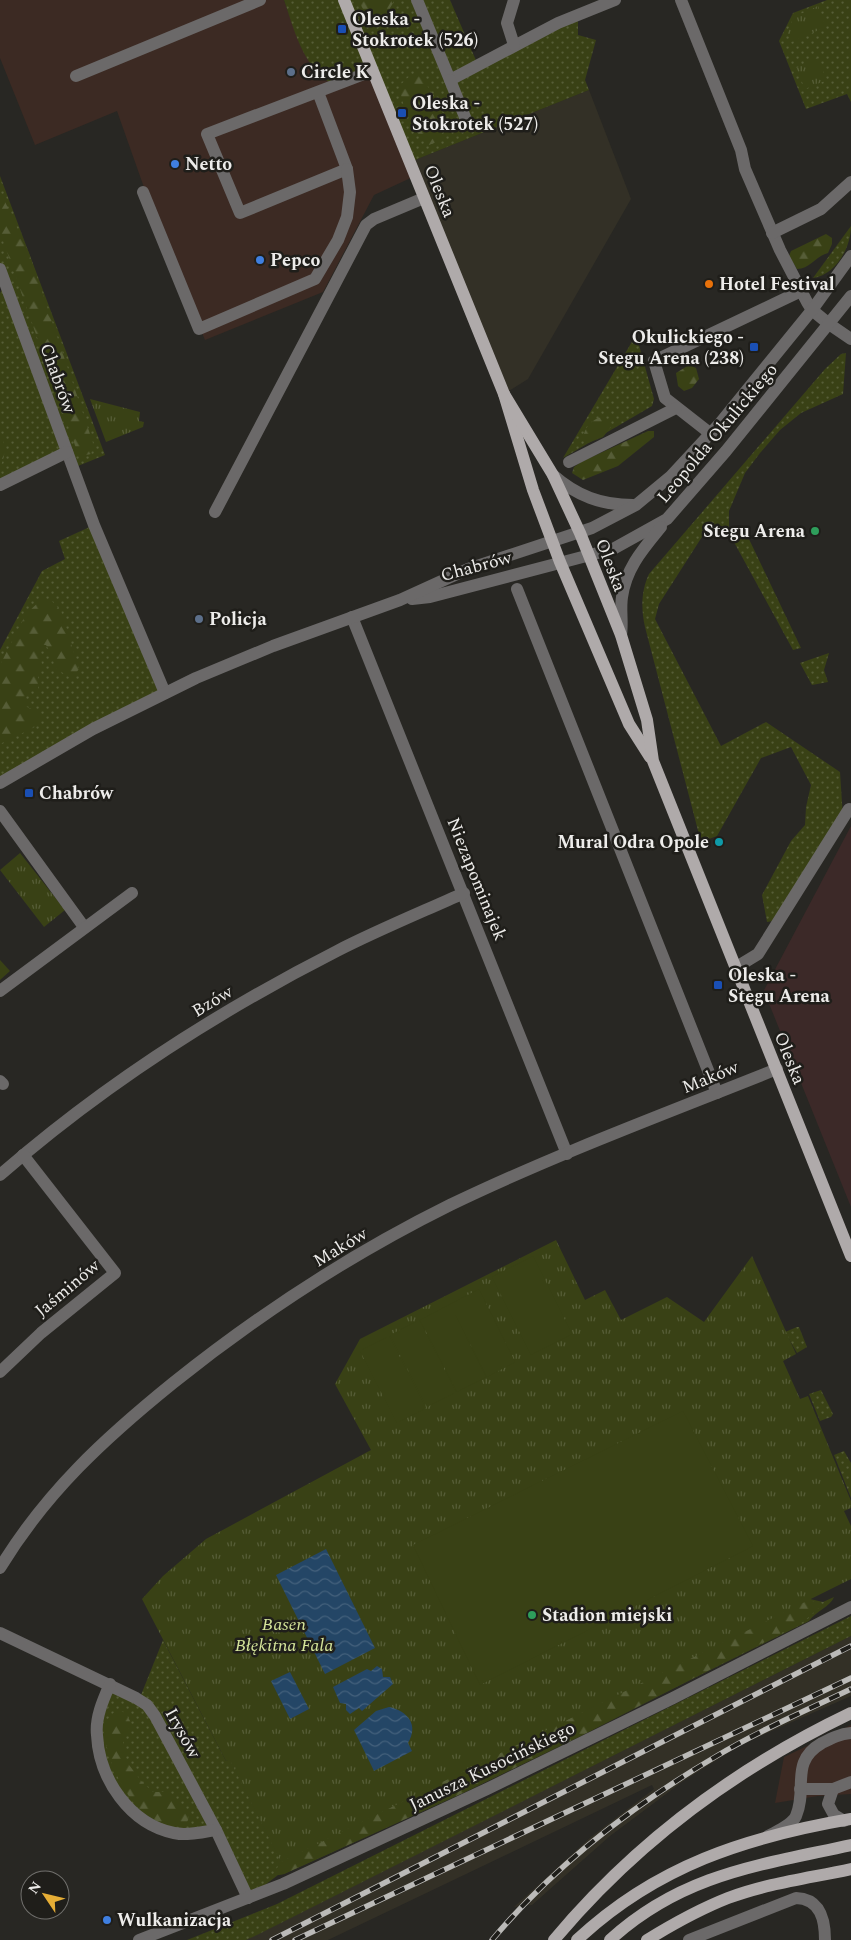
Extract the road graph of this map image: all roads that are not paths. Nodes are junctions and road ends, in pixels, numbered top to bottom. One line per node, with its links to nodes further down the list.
1 (260, 0): 9 (street)
2 (344, 0): 8 (main road, Oleska)
3 (417, 0): 10 (street)
4 (514, 0): 7 (street)
5 (614, 0): 7 (street)
6 (681, 0): 17 (street)
7 (514, 45): 10 (street)
8 (372, 71): 11 (street); 16 (main road, Oleska)
9 (76, 76)
10 (450, 80): 12 (street)
11 (318, 92): 13 (street); 13 (street)
12 (467, 122)
13 (347, 169): 15 (street)
14 (851, 182): 17 (street)
15 (143, 192)
16 (424, 198): 25 (main road, Oleska); 33 (street)
17 (772, 233): 20 (street)
18 (851, 256): 22 (street, Leopolda Okulickiego)
19 (0, 269): 28 (street, Chabrów)
20 (801, 291): 22 (street); 26 (street)
21 (851, 296): 23 (street, Leopolda Okulickiego)
22 (812, 310): 23 (street); 27 (street, Leopolda Okulickiego)
23 (829, 324): 24 (street); 34 (street, Leopolda Okulickiego)
24 (851, 339)
25 (504, 394): 30 (main road, Oleska); 36 (main road, Oleska)
26 (676, 408): 27 (street); 29 (street)
27 (711, 434): 32 (street, Leopolda Okulickiego)
28 (67, 452): 31 (street); 43 (street, Chabrów)
29 (570, 462)
30 (553, 475): 32 (street); 35 (main road, Oleska)
31 (0, 485)
32 (636, 505): 35 (street, Leopolda Okulickiego)
33 (215, 512)
34 (667, 519): 37 (street, Leopolda Okulickiego); 42 (street)
35 (580, 533): 36 (street, Leopolda Okulickiego); 37 (main road, Oleska)
36 (552, 541): 38 (main road, Oleska); 40 (street, Chabrów)
37 (589, 556): 38 (street, Leopolda Okulickiego); 42 (main road, Oleska)
38 (560, 562): 40 (street, Chabrów); 44 (main road, Oleska)
39 (518, 589): 54 (street)
40 (400, 600): 41 (street, Chabrów)
41 (352, 617): 43 (street, Chabrów); 48 (street, Niezapominajek)
42 (621, 635): 44 (main road, Oleska)
43 (165, 693): 45 (street, Chabrów)
44 (653, 761): 51 (main road, Oleska)
45 (0, 783)
46 (849, 809): 51 (street)
47 (0, 810): 50 (street)
48 (464, 893): 55 (street, Niezapominajek); 56 (street, Bzów)
49 (132, 894): 50 (street)
50 (84, 927): 52 (street)
51 (735, 968): 53 (main road, Oleska)
52 (0, 991)
53 (777, 1070): 54 (street, Maków); 58 (main road, Oleska)
54 (717, 1093): 55 (street, Maków)
55 (567, 1154): 60 (street, Maków)
56 (23, 1155): 57 (street, Bzów); 59 (street, Jaśminów)
57 (0, 1175)
58 (851, 1254)
59 (0, 1372)
60 (0, 1568)
61 (851, 1606): 74 (street, Janusza Kusocińskiego)
62 (0, 1633): 63 (street, Irysów)
63 (110, 1684): 70 (street, Irysów); 70 (street)
64 (851, 1713): 76 (main road)
65 (851, 1733): 67 (street)
66 (851, 1782): 68 (street)
67 (800, 1789): 68 (street); 71 (street)
68 (833, 1789): 69 (street)
69 (848, 1820): 71 (main road)
70 (216, 1830): 74 (street, Irysów)
71 (765, 1838): 77 (main road)
72 (851, 1845): 78 (main road)
73 (851, 1869): 79 (main road)
74 (248, 1898): 75 (street, Janusza Kusocińskiego)
75 (139, 1940)
76 (554, 1940)
77 (577, 1940)
78 (610, 1940)
79 (647, 1940)
80 (688, 1940): 81 (street)
81 (825, 1940)

